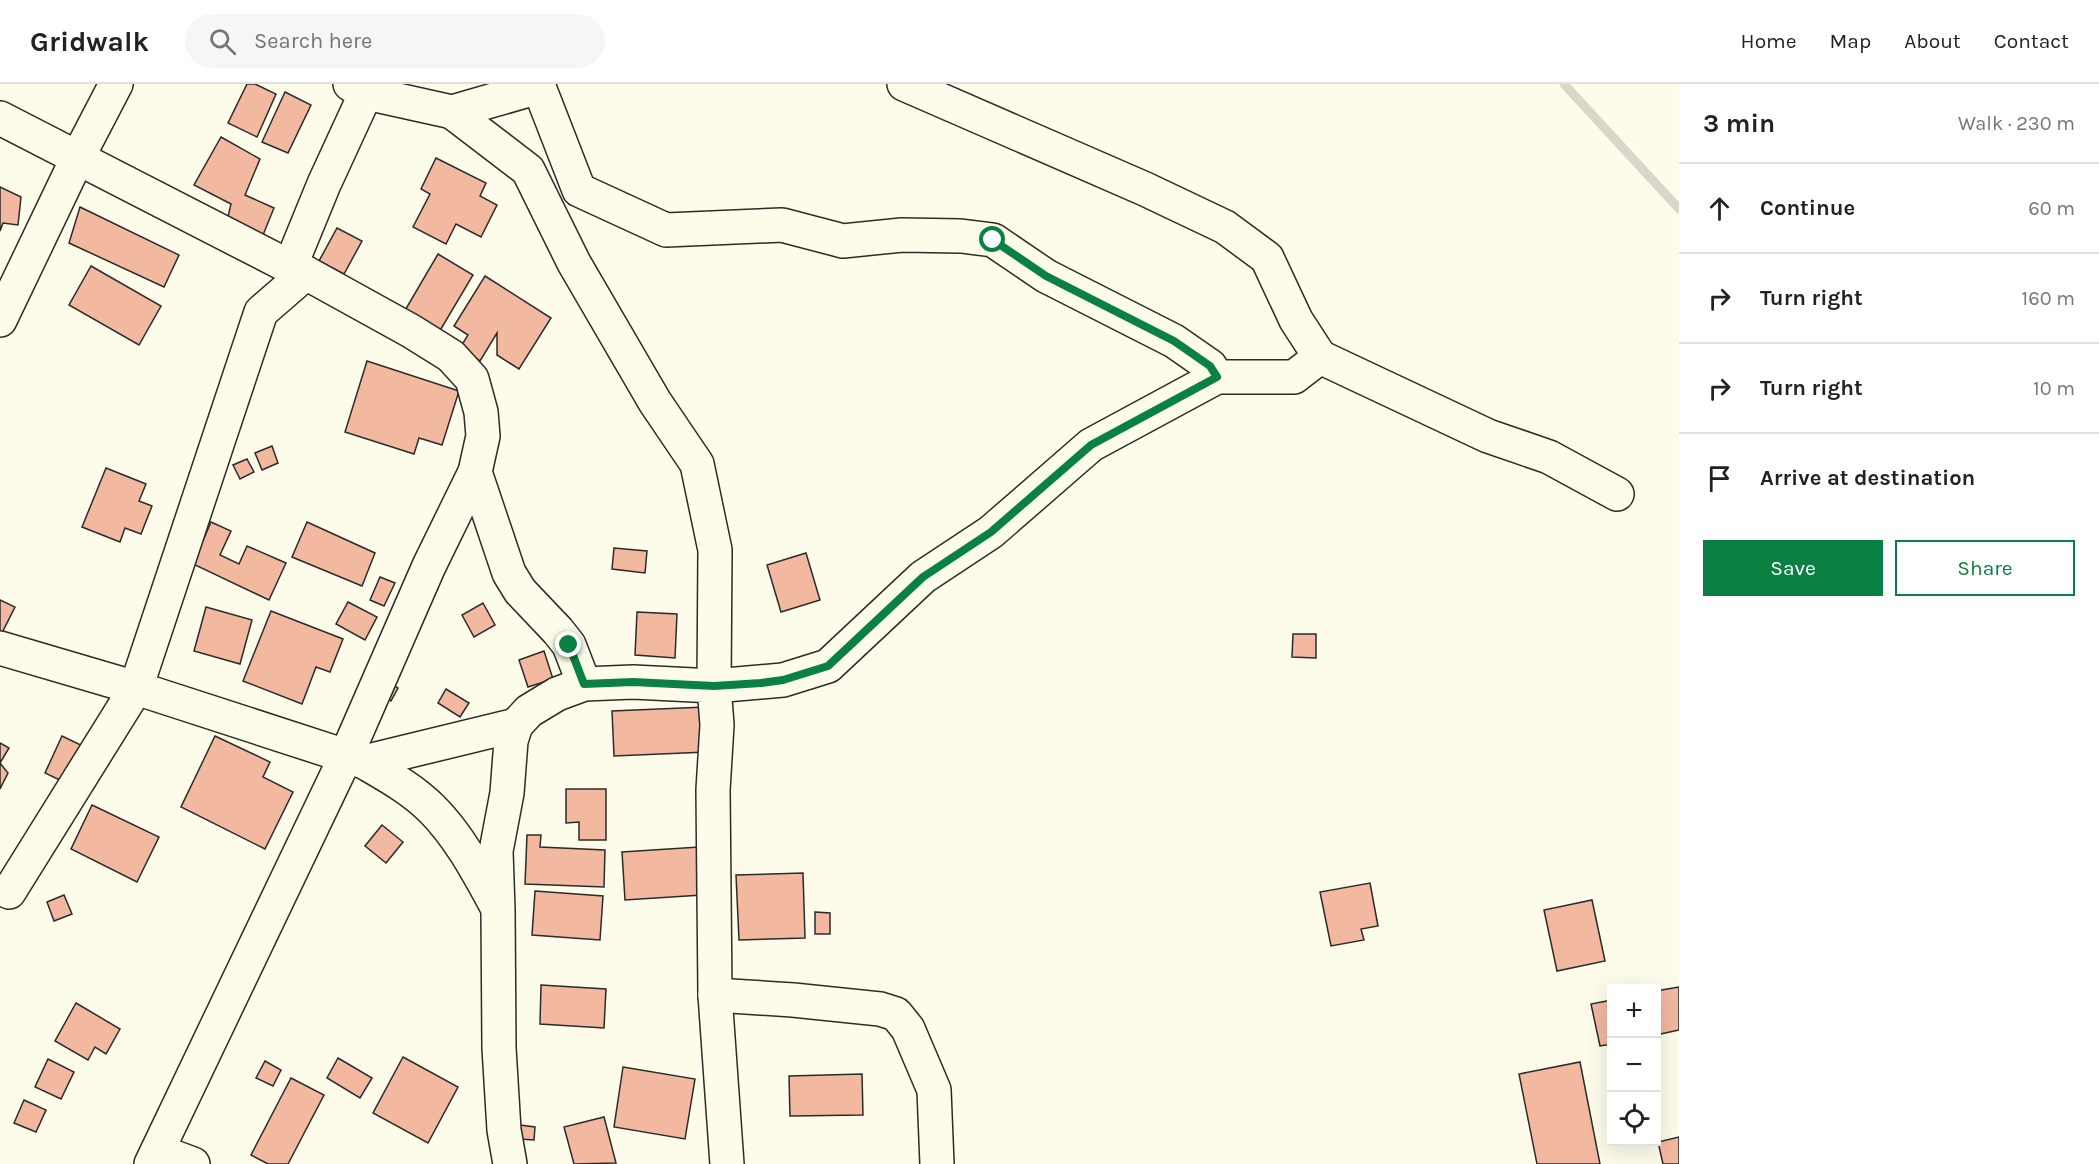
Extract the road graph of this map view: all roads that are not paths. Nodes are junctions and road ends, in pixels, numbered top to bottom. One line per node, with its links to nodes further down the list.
1 (116, 84): 6 (street)
2 (904, 84): 9 (street)
3 (362, 87): 4 (street); 7 (street)
4 (452, 112): 10 (street); 15 (street)
5 (0, 118): 6 (street)
6 (78, 157): 7 (street); 8 (street)
7 (298, 270): 11 (street); 16 (street)
8 (0, 320)
9 (1320, 357): 10 (street); 12 (street)
10 (1217, 377): 15 (street)
11 (475, 472): 14 (street); 18 (street)
12 (1617, 494)
13 (0, 648): 16 (street)
14 (584, 684): 15 (street); 17 (street)
15 (714, 686): 21 (street)
16 (135, 687): 18 (street); 19 (street)
17 (516, 725): 18 (street); 20 (street)
18 (355, 759): 20 (street); 22 (street)
19 (9, 892)
20 (498, 910): 24 (street)
21 (715, 995): 25 (street); 26 (street)
22 (154, 1157): 23 (street)
23 (193, 1164)
24 (510, 1164)
25 (728, 1164)
26 (937, 1164)

